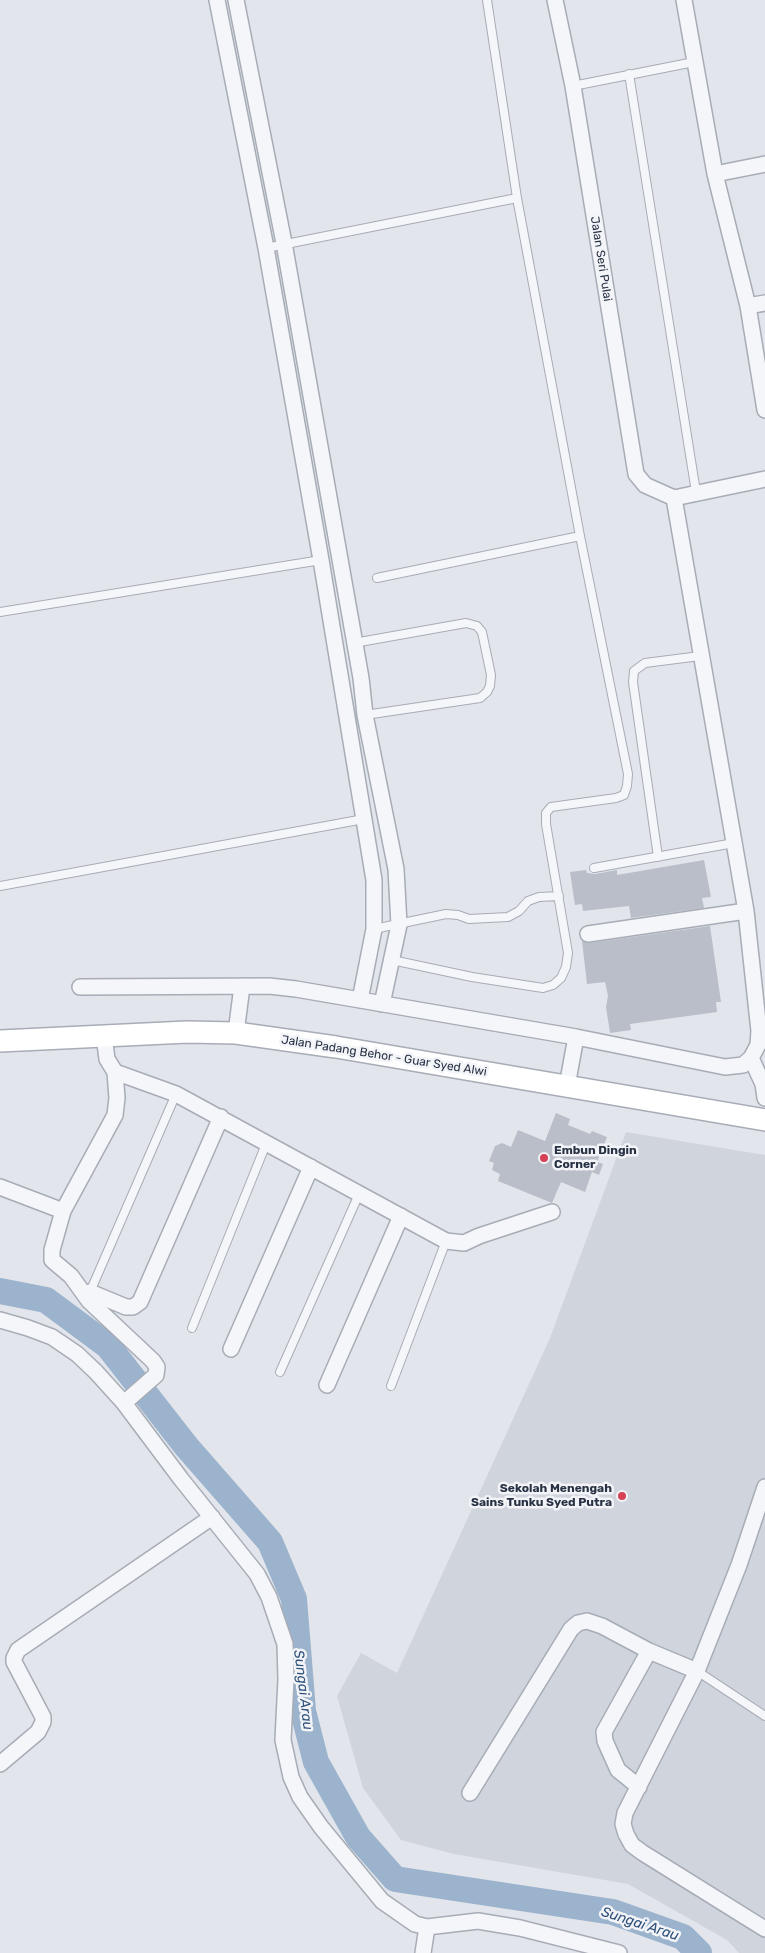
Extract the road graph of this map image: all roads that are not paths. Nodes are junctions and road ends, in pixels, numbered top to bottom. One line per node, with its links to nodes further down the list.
1 (217, 0): 13 (street)
2 (236, 0): 12 (street)
3 (487, 0): 11 (lane)
4 (555, 0): 8 (street, Jalan Seri Pulai)
5 (684, 0): 6 (street)
6 (694, 62): 7 (lane); 10 (street)
7 (629, 74): 8 (lane); 18 (lane)
8 (573, 86): 19 (street, Jalan Seri Pulai)
9 (765, 164): 10 (street)
10 (715, 174): 15 (street)
11 (517, 198): 12 (lane); 20 (lane)
12 (284, 243): 13 (lane); 24 (street)
13 (266, 248): 21 (street)
14 (765, 303): 15 (street)
15 (748, 306): 16 (street)
16 (765, 410)
17 (765, 479): 18 (street)
18 (696, 492): 19 (street)
19 (674, 498): 25 (street)
20 (580, 536): 22 (lane); 32 (lane)
21 (320, 560): 23 (lane); 27 (street)
22 (377, 578)
23 (0, 612)
24 (354, 643): 26 (street); 26 (lane)
25 (700, 656): 28 (street); 29 (lane)
26 (366, 715): 34 (street)
27 (364, 819): 31 (lane); 35 (street)
28 (734, 843): 29 (lane); 33 (street)
29 (658, 857): 30 (lane)
30 (594, 868)
31 (0, 886)
32 (560, 896): 34 (lane); 37 (lane)
33 (746, 911): 36 (street); 46 (street)
34 (399, 925): 35 (lane); 37 (street)
35 (374, 930): 40 (street)
36 (588, 934)
37 (392, 960): 41 (street)
38 (242, 986): 39 (street); 40 (street); 42 (street)
39 (80, 987)
40 (360, 1000): 41 (street)
41 (382, 1004): 44 (street)
42 (236, 1034): 43 (main road, Jalan Padang Behor - Guar Syed Alwi); 48 (main road, Jalan Padang Behor - Guar Syed Alwi)
43 (104, 1036): 45 (main road, Jalan Padang Behor - Guar Syed Alwi); 47 (street)
44 (576, 1038): 46 (street); 48 (street)
45 (0, 1041)
46 (751, 1058): 50 (street)
47 (115, 1072): 49 (street); 57 (street)
48 (567, 1086): 52 (main road, Jalan Padang Behor - Guar Syed Alwi)
49 (176, 1094): 51 (street); 61 (lane)
50 (765, 1098)
51 (221, 1117): 53 (street); 61 (street)
52 (765, 1120)
53 (266, 1144): 54 (street); 63 (lane)
54 (312, 1167): 56 (street); 64 (street)
55 (0, 1187): 57 (street)
56 (359, 1194): 59 (street); 65 (lane)
57 (63, 1211): 61 (street)
58 (552, 1212): 60 (street)
59 (401, 1216): 60 (street); 66 (street)
60 (446, 1241): 67 (lane)
61 (87, 1293): 68 (street)
62 (0, 1320): 68 (street)
63 (192, 1328)
64 (231, 1349)
65 (280, 1372)
66 (327, 1385)
67 (391, 1386)
68 (127, 1401): 70 (street)
69 (765, 1487): 72 (street)
70 (212, 1517): 74 (street); 77 (street)
71 (649, 1651): 72 (street); 75 (street); 76 (street)
72 (696, 1671): 73 (lane); 75 (street)
73 (765, 1716)
74 (0, 1764)
75 (639, 1787): 78 (street)
76 (470, 1792)
77 (427, 1926): 79 (street); 80 (street)
78 (765, 1929)
79 (423, 1953)
80 (619, 1953)

